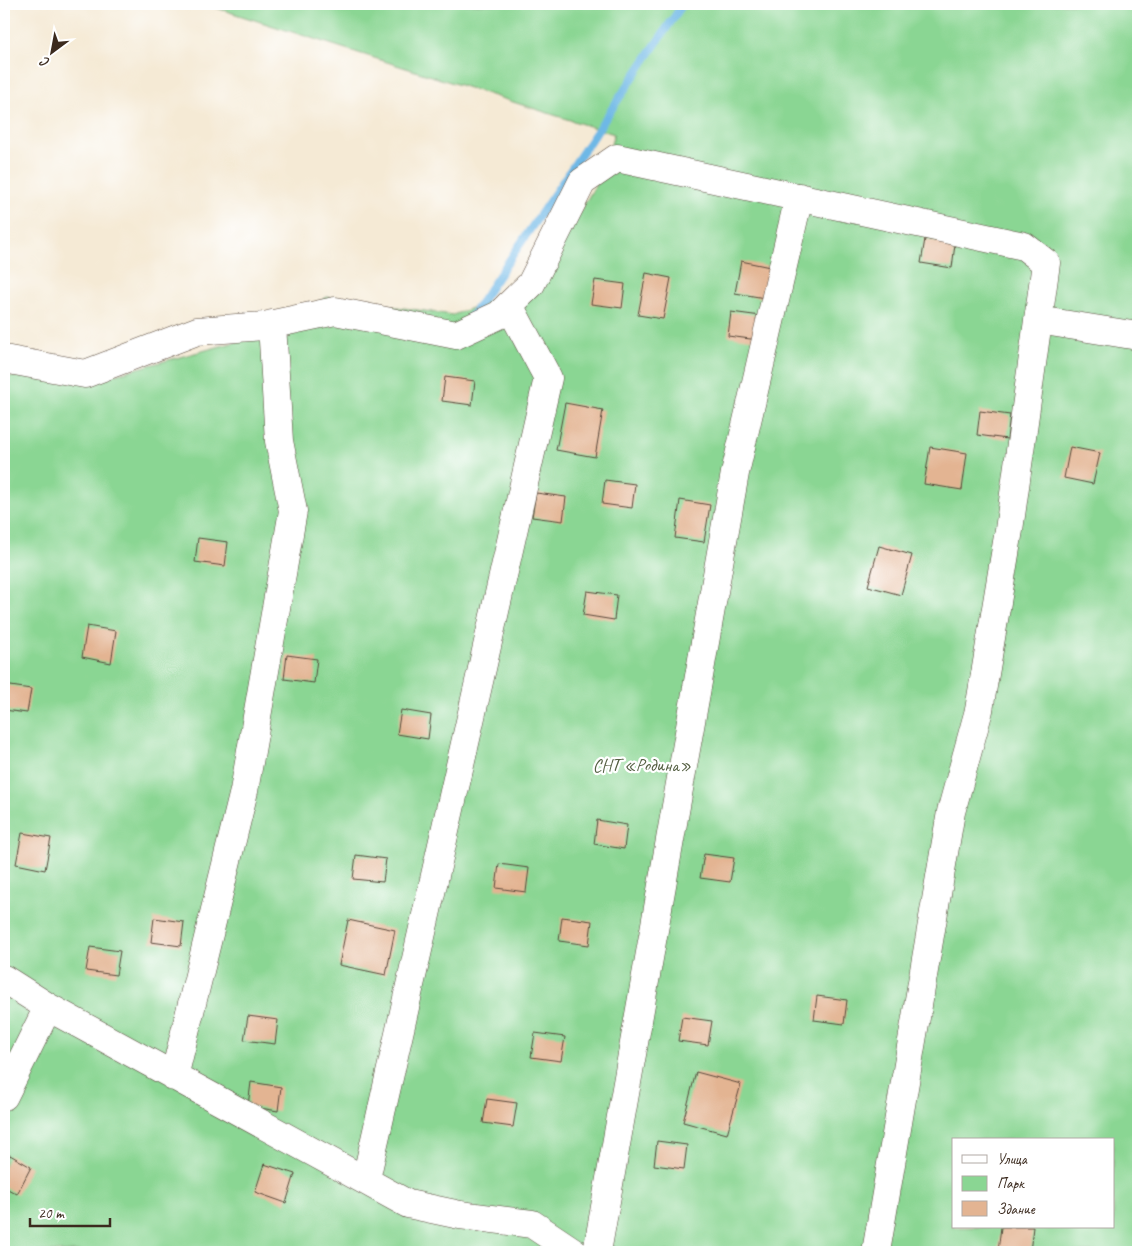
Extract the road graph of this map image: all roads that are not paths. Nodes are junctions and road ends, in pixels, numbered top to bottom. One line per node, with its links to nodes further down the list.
1 (799, 198): 2 (lane); 3 (lane); 13 (lane)
2 (509, 305): 4 (lane); 11 (lane)
3 (1038, 320): 5 (lane); 14 (lane)
4 (272, 324): 6 (lane); 9 (lane)
5 (1138, 336)
6 (4, 359)
7 (4, 979): 8 (lane)
8 (48, 1006): 9 (lane); 10 (lane)
9 (174, 1077): 11 (lane)
10 (4, 1096)
11 (366, 1180): 12 (lane)
12 (574, 1252)
13 (597, 1252)
14 (876, 1252)

